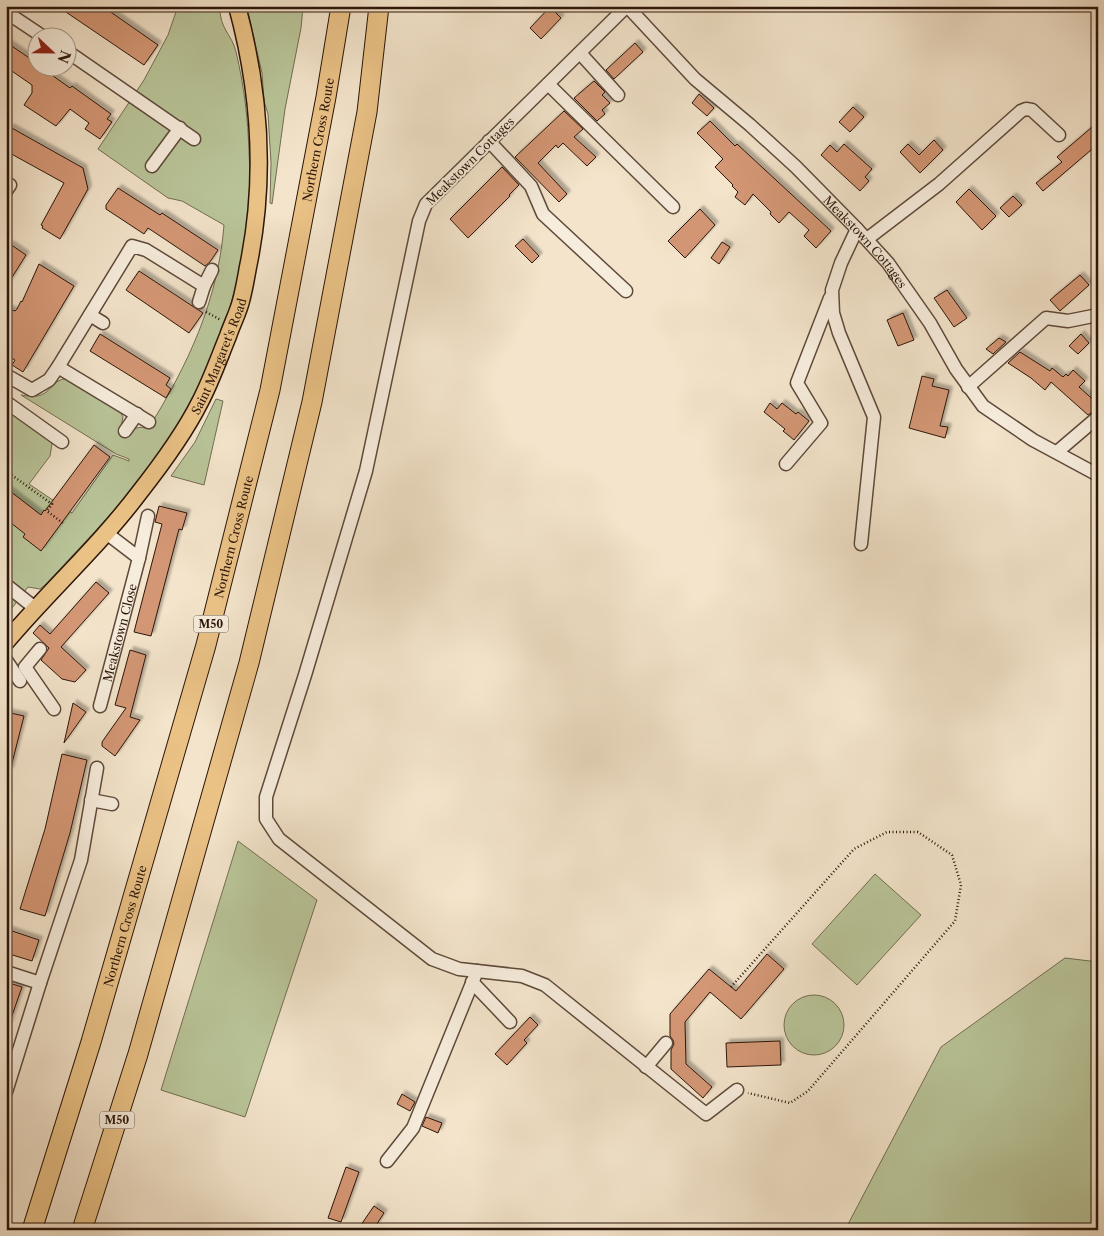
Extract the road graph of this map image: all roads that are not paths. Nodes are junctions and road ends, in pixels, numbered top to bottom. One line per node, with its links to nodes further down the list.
1 (237, 6): 40 (main road, Saint Margaret's Road)
2 (341, 6): 64 (highway, Northern Cross Route / M50)
3 (379, 6): 65 (highway, M50)
4 (627, 6): 7 (street, Meakstown Cottages); 17 (street, Meakstown Cottages)
5 (6, 12): 6 (street)
6 (30, 28)
7 (580, 53): 9 (street, Meakstown Cottages); 10 (street)
8 (78, 59): 11 (street)
9 (548, 84): 14 (street, Meakstown Cottages); 16 (street)
10 (618, 95)
11 (180, 128): 13 (street); 15 (street)
12 (1059, 135): 18 (street)
13 (194, 139)
14 (489, 141): 21 (street); 56 (street, Meakstown Cottages)
15 (152, 166)
16 (673, 207)
17 (857, 229): 18 (street, Meakstown Cottages); 22 (street)
18 (867, 239): 29 (street, Meakstown Cottages)
19 (212, 270): 20 (street)
20 (204, 286): 23 (street); 25 (street)
21 (626, 291)
22 (832, 294): 37 (street); 41 (street)
23 (199, 302)
24 (1098, 314): 29 (street)
25 (90, 315): 26 (street); 27 (street)
26 (103, 323)
27 (58, 367): 28 (street); 31 (street)
28 (6, 375)
29 (968, 387): 36 (street, Meakstown Cottages)
30 (6, 402): 35 (street)
31 (137, 414): 33 (street); 34 (street)
32 (1098, 417): 36 (street)
33 (149, 422)
34 (125, 431)
35 (62, 442)
36 (1057, 452): 38 (street, Meakstown Cottages)
37 (786, 464)
38 (1098, 475)
39 (148, 516): 42 (street, Meakstown Close)
40 (106, 532): 42 (street); 44 (main road, Saint Margaret's Road)
41 (861, 544)
42 (139, 558): 50 (street, Meakstown Close)
43 (6, 584): 44 (street)
44 (35, 608): 45 (main road, Saint Margaret's Road)
45 (6, 642)
46 (40, 649): 48 (street)
47 (9, 664): 48 (street); 49 (street)
48 (25, 667): 51 (street)
49 (20, 681)
50 (100, 706)
51 (54, 709)
52 (97, 768): 53 (street)
53 (91, 800): 54 (street); 57 (street)
54 (112, 804)
55 (6, 972): 57 (street)
56 (474, 976): 58 (street); 60 (street); 63 (street)
57 (40, 983): 62 (street)
58 (510, 1022)
59 (666, 1044): 60 (street)
60 (646, 1067): 61 (street)
61 (737, 1090)
62 (6, 1092)
63 (387, 1161)
64 (32, 1230)
65 (82, 1230)

